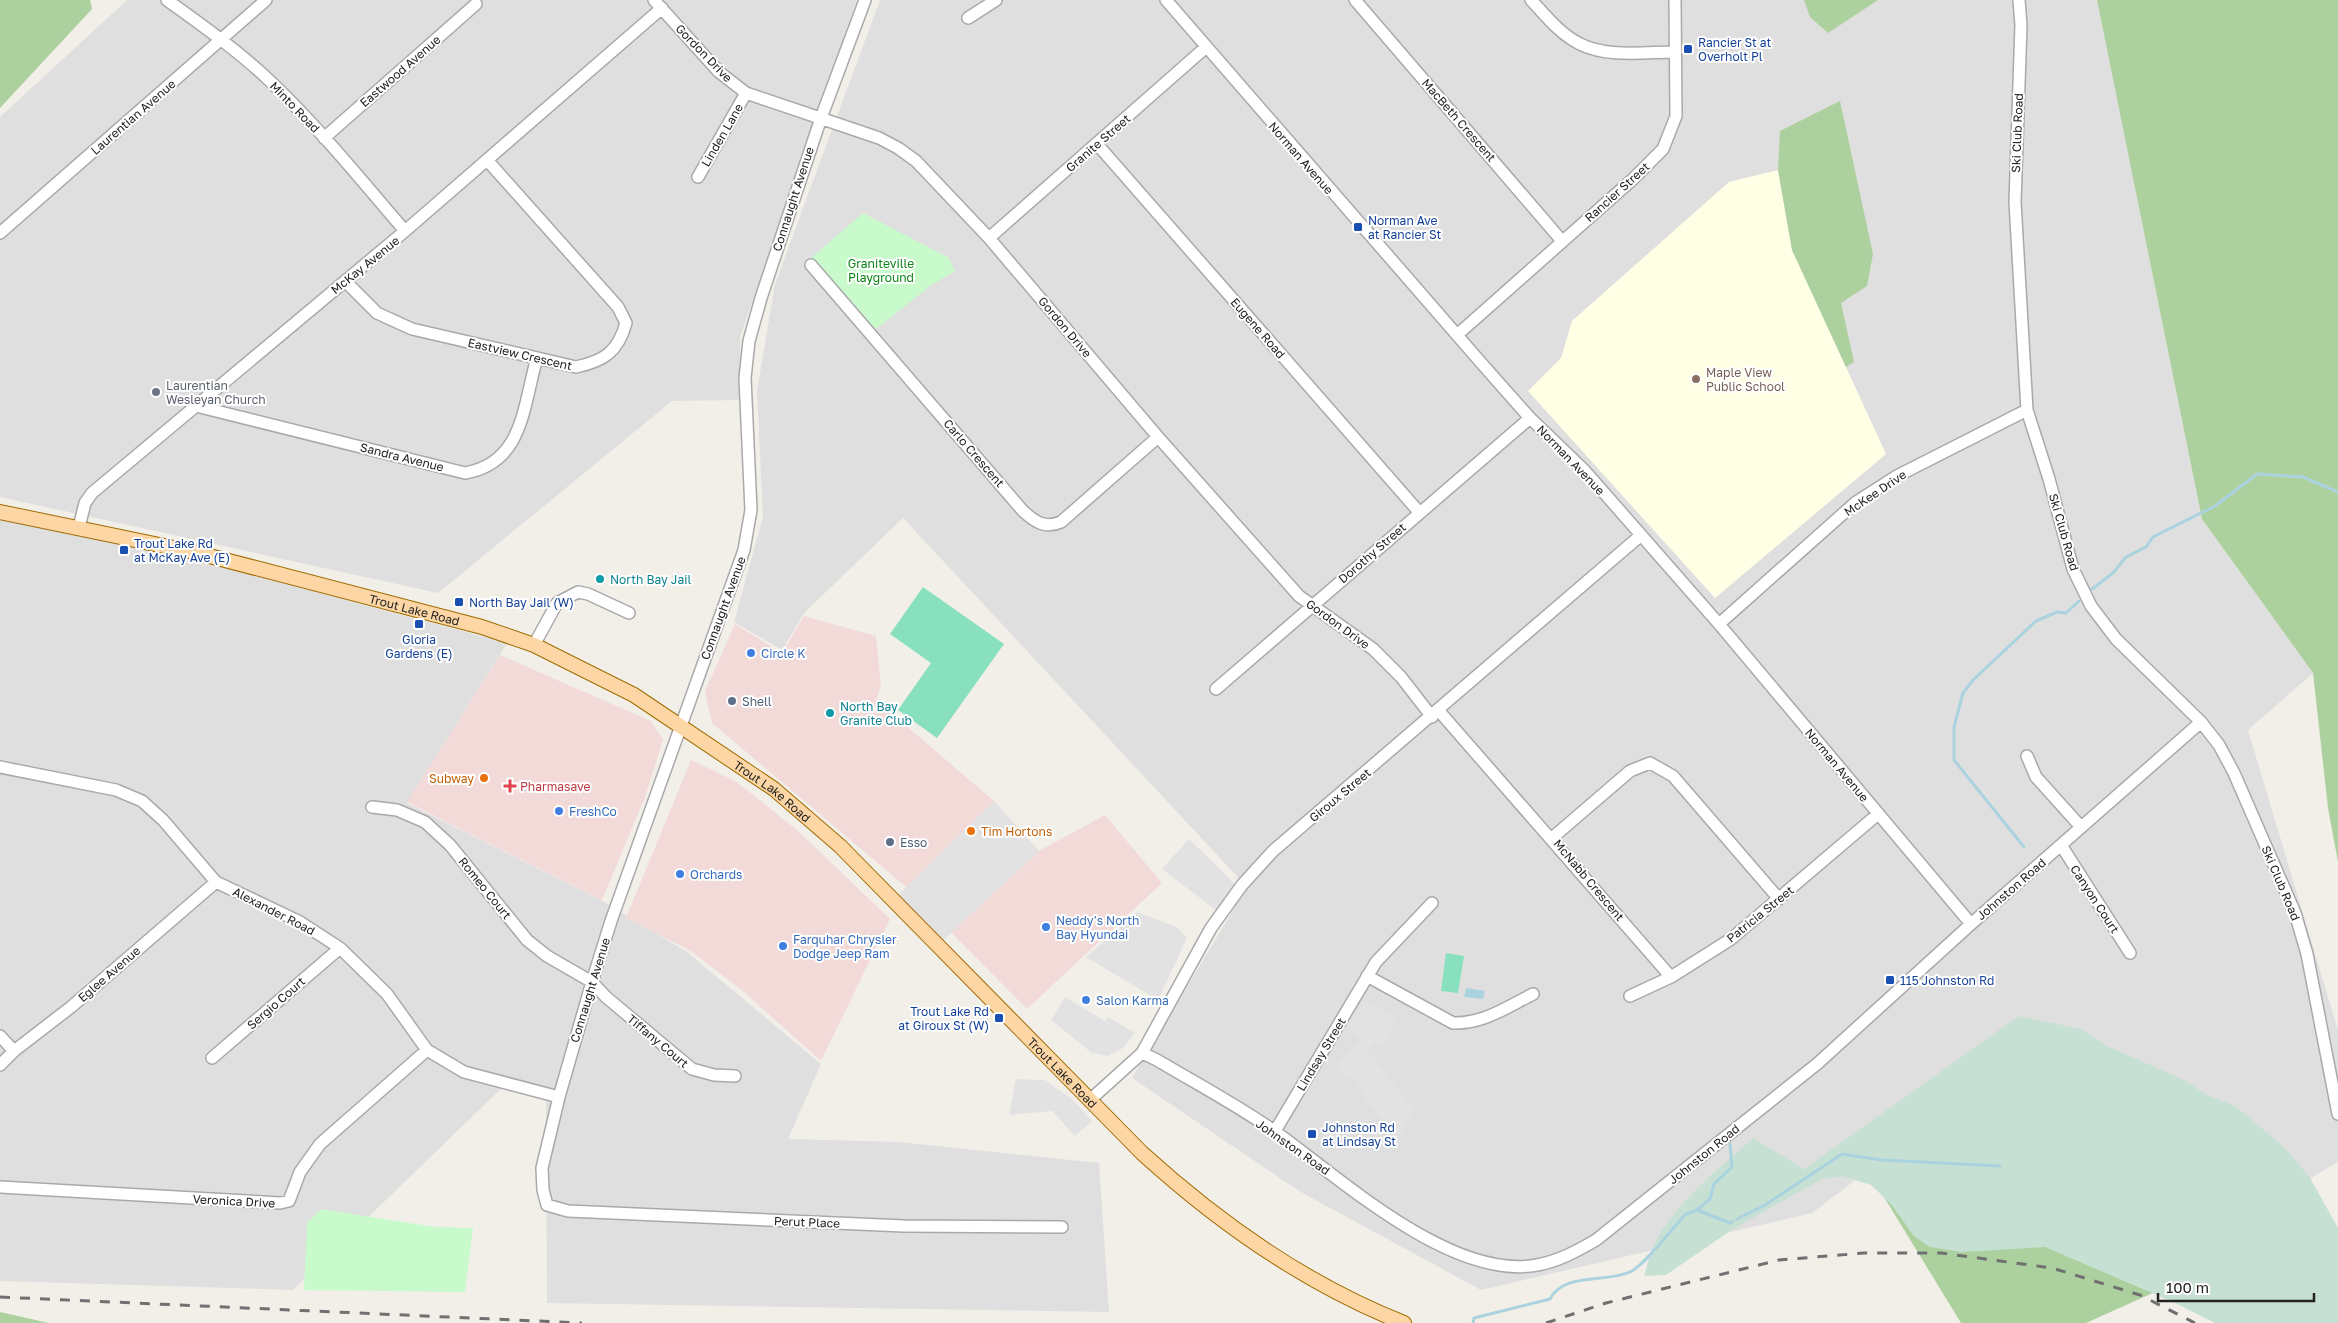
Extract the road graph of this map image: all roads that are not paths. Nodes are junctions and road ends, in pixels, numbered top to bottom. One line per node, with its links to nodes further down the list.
1 (167, 0): 13 (street, Minto Road)
2 (266, 0): 13 (street, Laurentian Avenue)
3 (865, 0): 17 (street, Connaught Avenue)
4 (996, 0): 12 (street)
5 (1166, 0): 14 (street, Norman Avenue)
6 (1355, 0): 25 (street, MacBeth Crescent)
7 (1531, 0): 15 (street)
8 (1675, 0): 15 (street, Rancier Street)
9 (2019, 0): 31 (street, Ski Club Road)
10 (476, 4): 18 (street, Eastwood Avenue)
11 (658, 4): 16 (street, Gordon Drive); 20 (street, McKay Avenue)
12 (968, 18)
13 (221, 39): 18 (street, Minto Road); 23 (street, Laurentian Avenue)
14 (1206, 48): 19 (street, Granite Street); 28 (street, Norman Avenue)
15 (1676, 52): 25 (street, Rancier Street)
16 (746, 93): 17 (street, Gordon Drive); 21 (street, Linden Lane)
17 (821, 118): 24 (street, Gordon Drive); 45 (street, Connaught Avenue)
18 (324, 138): 22 (street, Minto Road)
19 (1098, 144): 24 (street, Granite Street); 35 (street, Eugene Road)
20 (487, 160): 22 (street, McKay Avenue); 29 (street, Eastview Crescent)
21 (698, 177)
22 (405, 231): 27 (street, McKay Avenue)
23 (0, 233)
24 (989, 238): 33 (street, Gordon Drive)
25 (1562, 241): 28 (street, Rancier Street)
26 (811, 265): 33 (street, Carlo Crescent)
27 (345, 281): 29 (street, Eastview Crescent); 30 (street, McKay Avenue)
28 (1457, 335): 32 (street, Norman Avenue)
29 (537, 358): 30 (street, Sandra Avenue)
30 (196, 406): 36 (street, McKay Avenue)
31 (2027, 410): 40 (street, McKee Drive); 44 (street, Ski Club Road)
32 (1530, 418): 35 (street, Dorothy Street); 37 (street, Norman Avenue)
33 (1158, 437): 38 (street, Gordon Drive)
34 (0, 512): 36 (main road, Trout Lake Road)
35 (1419, 512): 38 (street, Dorothy Street)
36 (80, 528): 41 (main road, Trout Lake Road)
37 (1640, 536): 40 (street, Norman Avenue); 43 (street, Giroux Street)
38 (1313, 606): 42 (street, Dorothy Street); 43 (street, Gordon Drive)
39 (629, 613): 41 (street)
40 (1719, 624): 49 (street, Norman Avenue)
41 (534, 645): 45 (main road, Trout Lake Road)
42 (1216, 689)
43 (1435, 714): 51 (street, Gordon Drive); 67 (street, Giroux Street)
44 (2201, 722): 50 (street, Johnston Road); 73 (street, Ski Club Road)
45 (682, 726): 61 (street, Connaught Avenue); 72 (main road, Trout Lake Road)
46 (2027, 756): 50 (street)
47 (0, 767): 53 (street, Alexander Road)
48 (372, 807): 61 (street, Romeo Court)
49 (1878, 814): 54 (street, Patricia Street); 56 (street, Norman Avenue)
50 (2081, 827): 52 (street, Johnston Road)
51 (1552, 838): 54 (street, McNabb Crescent); 60 (street, McNabb Crescent)
52 (2061, 845): 56 (street, Johnston Road); 58 (street, Canyon Court)
53 (216, 882): 57 (street, Alexander Road); 66 (street, Eglee Avenue)
54 (1779, 899): 60 (street, Patricia Street)
55 (1432, 903): 59 (street, Lindsay Street)
56 (1971, 924): 74 (street, Johnston Road)
57 (340, 948): 65 (street, Alexander Road); 68 (street, Sergio Court)
58 (2130, 953)
59 (1367, 976): 62 (street); 74 (street, Lindsay Street)
60 (1671, 978): 63 (street, Patricia Street)
61 (592, 982): 70 (street, Tiffany Court); 71 (street, Connaught Avenue)
62 (1533, 994)
63 (1630, 996)
64 (0, 1036): 66 (street)
65 (427, 1050): 71 (street, Alexander Road); 75 (street, Veronica Drive)
66 (14, 1051): 69 (street, Eglee Avenue)
67 (1142, 1053): 72 (street, Giroux Street); 74 (street, Johnston Road)
68 (212, 1058)
69 (0, 1065)
70 (735, 1076)
71 (559, 1097): 76 (street, Connaught Avenue)
72 (1092, 1099): 78 (main road, Trout Lake Road)
73 (2338, 1114)
74 (1275, 1131)
75 (0, 1187)
76 (551, 1208): 77 (street, Perut Place)
77 (1062, 1226)
78 (1398, 1321)

